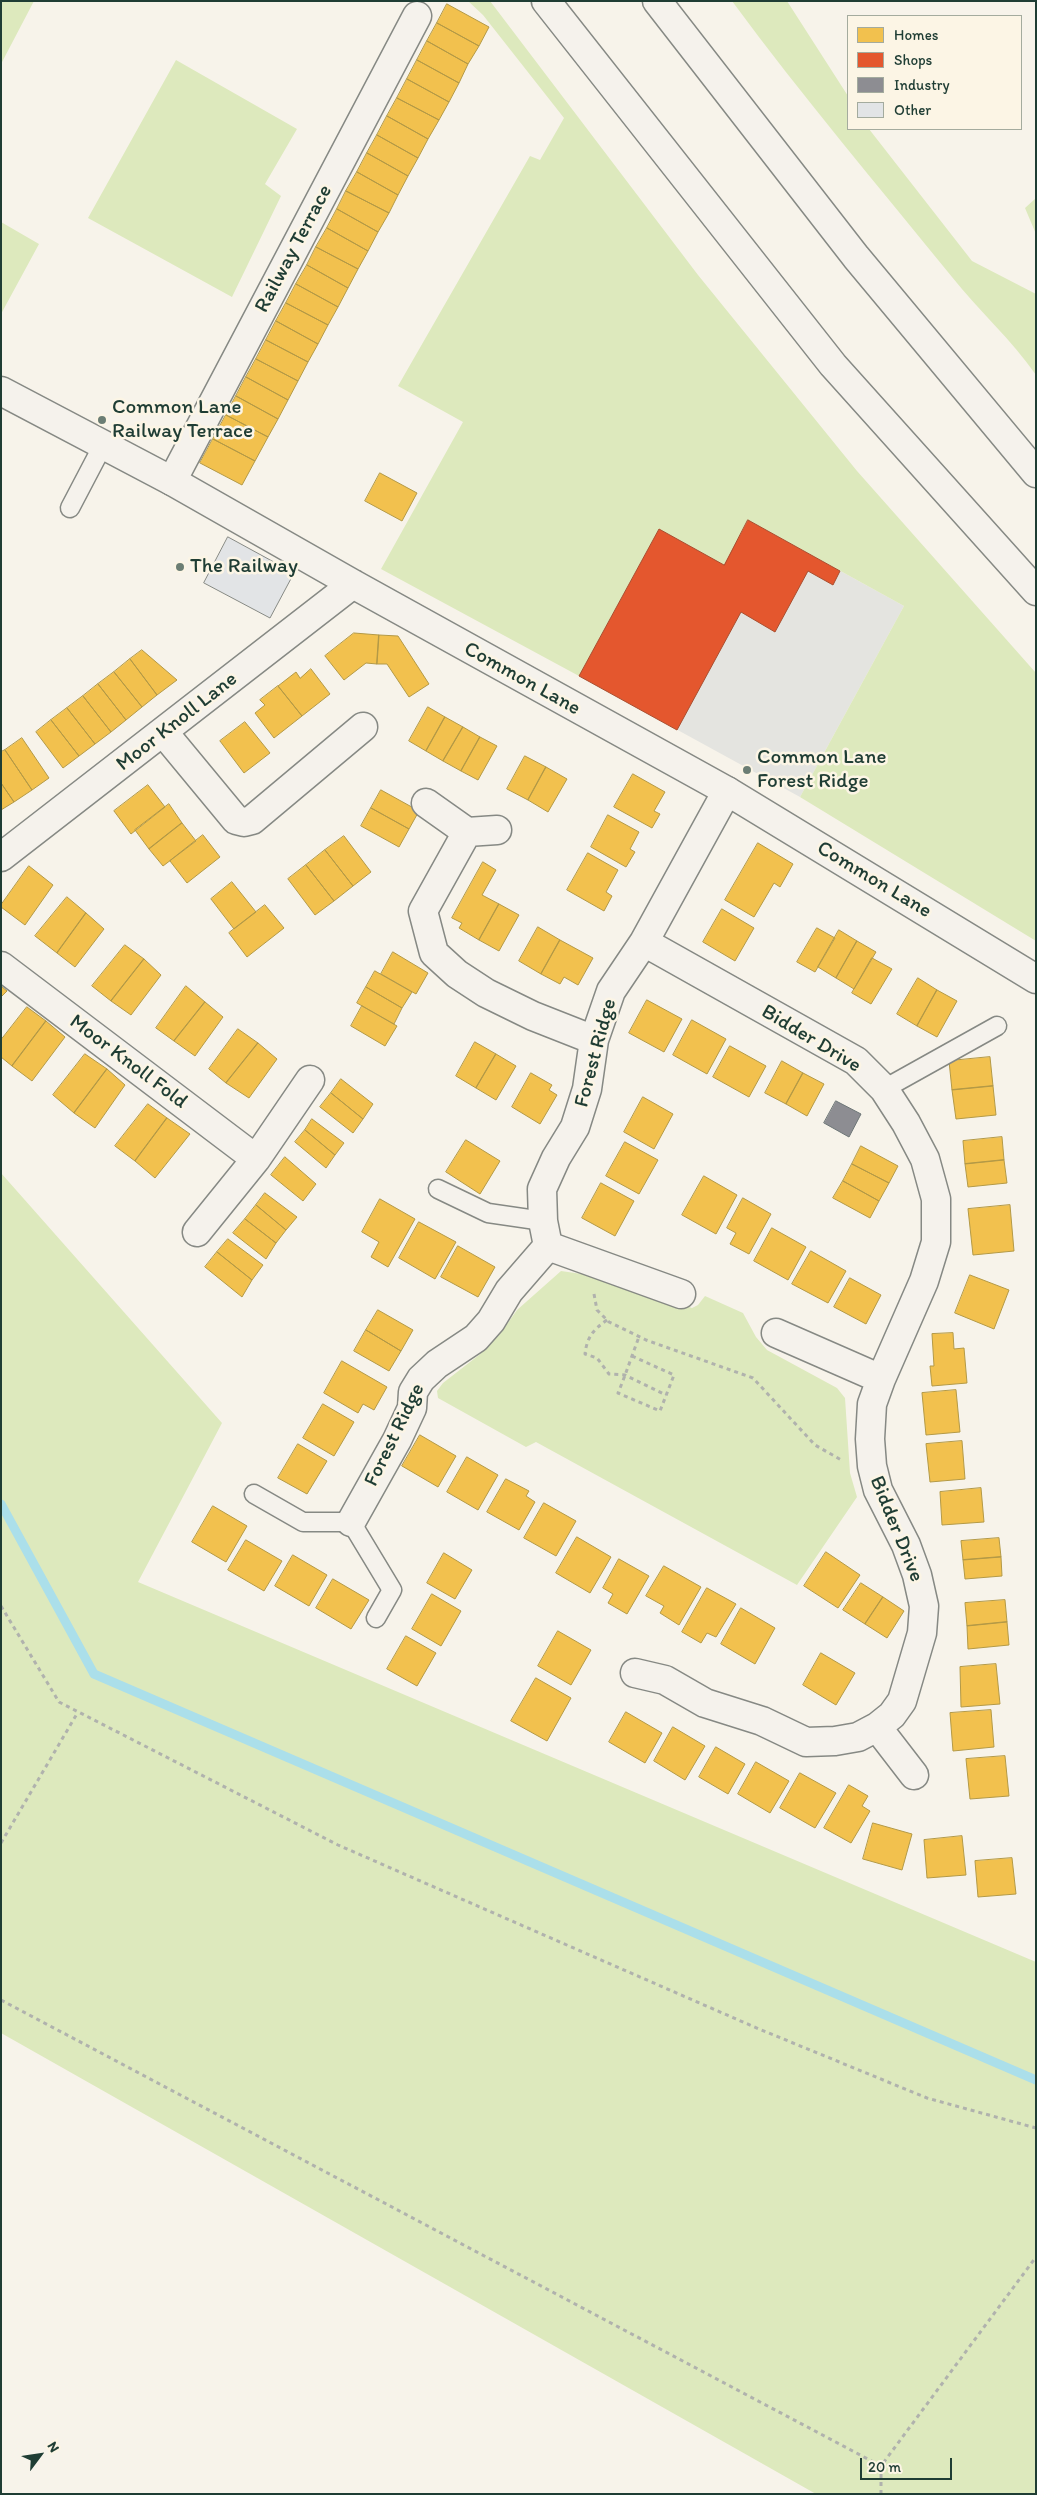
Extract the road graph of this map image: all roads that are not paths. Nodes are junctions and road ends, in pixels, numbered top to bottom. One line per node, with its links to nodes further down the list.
1 (546, 1): 10 (main road)
2 (657, 1): 6 (main road)
3 (417, 16): 7 (main road, Railway Terrace)
4 (1, 392): 5 (main road, Common Lane)
5 (103, 445): 7 (main road, Common Lane); 8 (lane)
6 (1036, 473)
7 (172, 481): 9 (main road, Common Lane)
8 (70, 508)
9 (353, 584): 12 (main road, Moor Knoll Lane); 13 (main road, Common Lane)
10 (1036, 591)
11 (363, 727): 12 (main road)
12 (164, 733): 17 (main road, Moor Knoll Lane)
13 (727, 791): 18 (main road, Forest Ridge); 20 (main road, Common Lane)
14 (426, 803): 16 (main road)
15 (497, 830): 16 (main road)
16 (467, 832): 22 (main road)
17 (1, 857)
18 (644, 942): 22 (main road, Forest Ridge); 24 (main road, Bidder Drive)
19 (1, 966): 25 (main road, Moor Knoll Fold)
20 (1036, 979)
21 (997, 1026): 24 (lane)
22 (594, 1040): 28 (main road, Forest Ridge)
23 (310, 1080): 25 (main road)
24 (884, 1089): 31 (main road, Bidder Drive)
25 (256, 1159): 27 (main road)
26 (438, 1189): 28 (lane)
27 (197, 1232)
28 (546, 1233): 29 (main road); 33 (main road, Forest Ridge)
29 (681, 1294)
30 (776, 1333): 31 (main road)
31 (881, 1379): 36 (main road, Bidder Drive)
32 (254, 1494): 33 (lane)
33 (351, 1522): 34 (lane)
34 (376, 1618)
35 (635, 1673): 36 (main road, Bidder Drive)
36 (878, 1727): 37 (main road)
37 (914, 1775)

